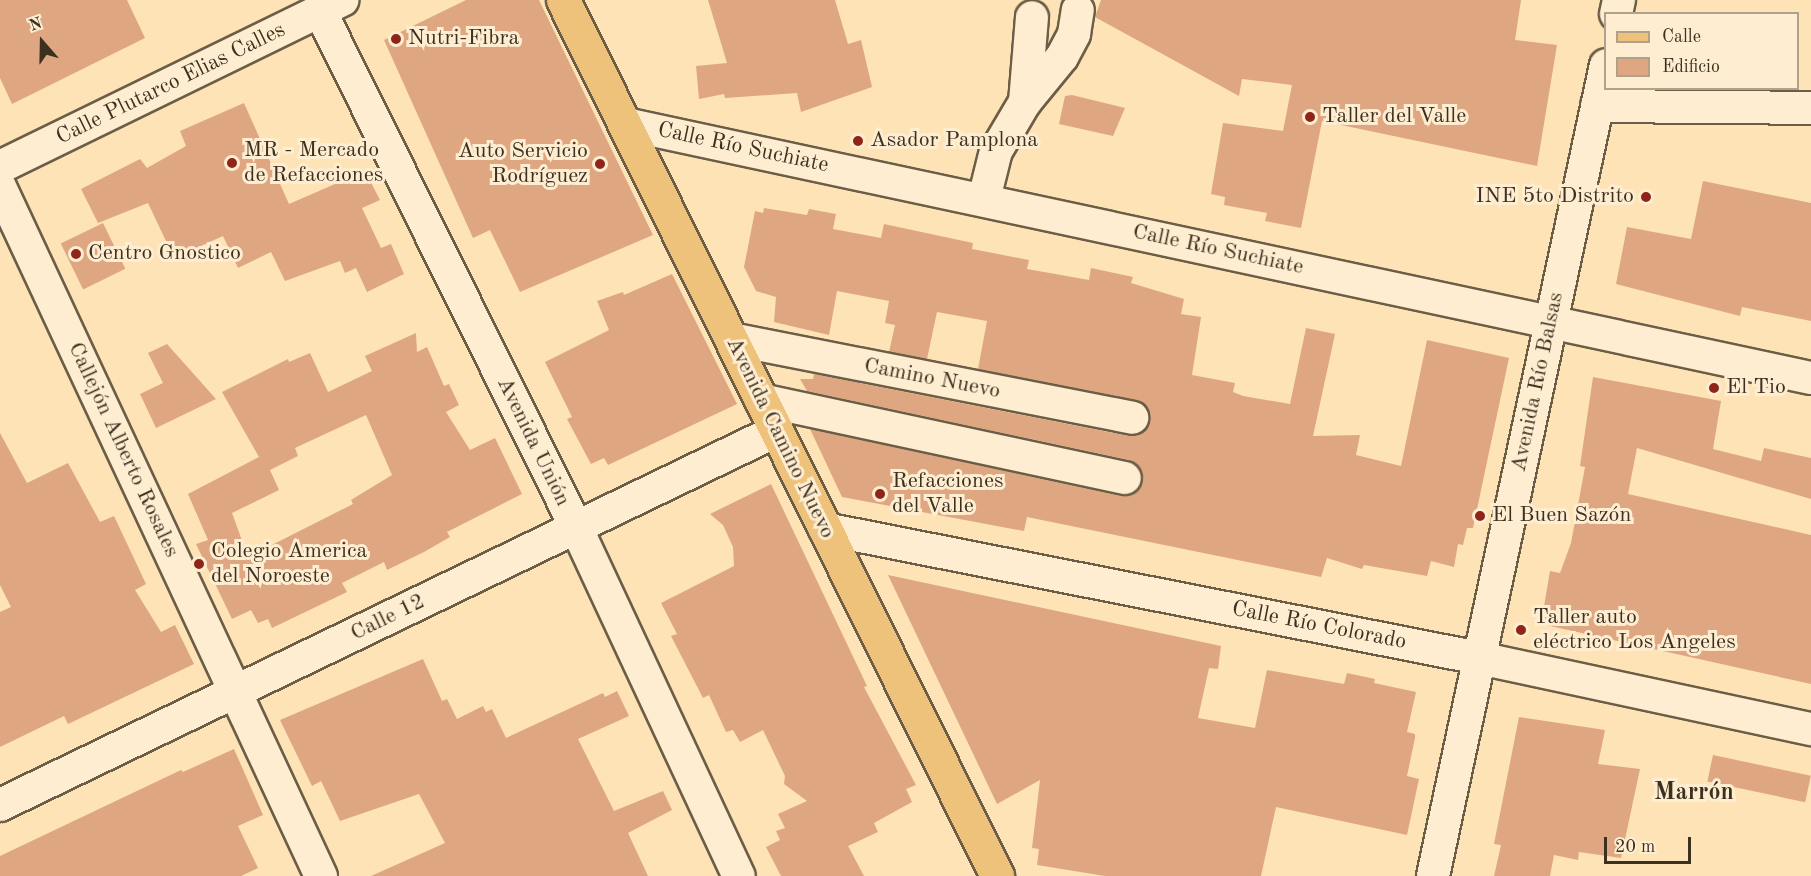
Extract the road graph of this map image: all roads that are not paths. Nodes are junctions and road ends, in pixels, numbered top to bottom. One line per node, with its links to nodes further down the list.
1 (563, 0): 9 (main road, Avenida Camino Nuevo)
2 (331, 6): 10 (street, Calle Plutarco Elias Calles); 20 (street, Avenida Unión)
3 (1078, 10): 6 (street)
4 (1032, 17): 6 (street)
5 (1604, 70): 7 (street, Avenida Río Balsas)
6 (1025, 102): 12 (street)
7 (1597, 106): 8 (street); 13 (street, Avenida Río Balsas)
8 (1811, 108)
9 (625, 124): 12 (street, Calle Río Suchiate); 14 (main road, Avenida Camino Nuevo)
10 (0, 167)
11 (0, 187): 23 (street, Callejón Alberto Rosales)
12 (984, 199): 13 (street, Calle Río Suchiate)
13 (1551, 324): 15 (street, Calle Río Suchiate); 22 (street, Avenida Río Balsas)
14 (731, 339): 16 (main road, Avenida Camino Nuevo); 17 (street, Camino Nuevo)
15 (1811, 378)
16 (761, 400): 18 (main road, Avenida Camino Nuevo); 19 (street)
17 (1132, 418)
18 (776, 431): 20 (street, Calle 12); 21 (main road, Avenida Camino Nuevo)
19 (1125, 478)
20 (576, 527): 23 (street, Calle 12); 27 (street, Avenida Unión)
21 (825, 529): 22 (street, Calle Río Colorado); 28 (main road, Avenida Camino Nuevo)
22 (1479, 658): 24 (street, Calle Río Colorado); 29 (street, Avenida Río Balsas)
23 (237, 691): 25 (street, Calle 12); 26 (street, Callejón Alberto Rosales)
24 (1811, 729)
25 (0, 805)
26 (321, 876)
27 (740, 876)
28 (997, 876)
29 (1433, 876)

